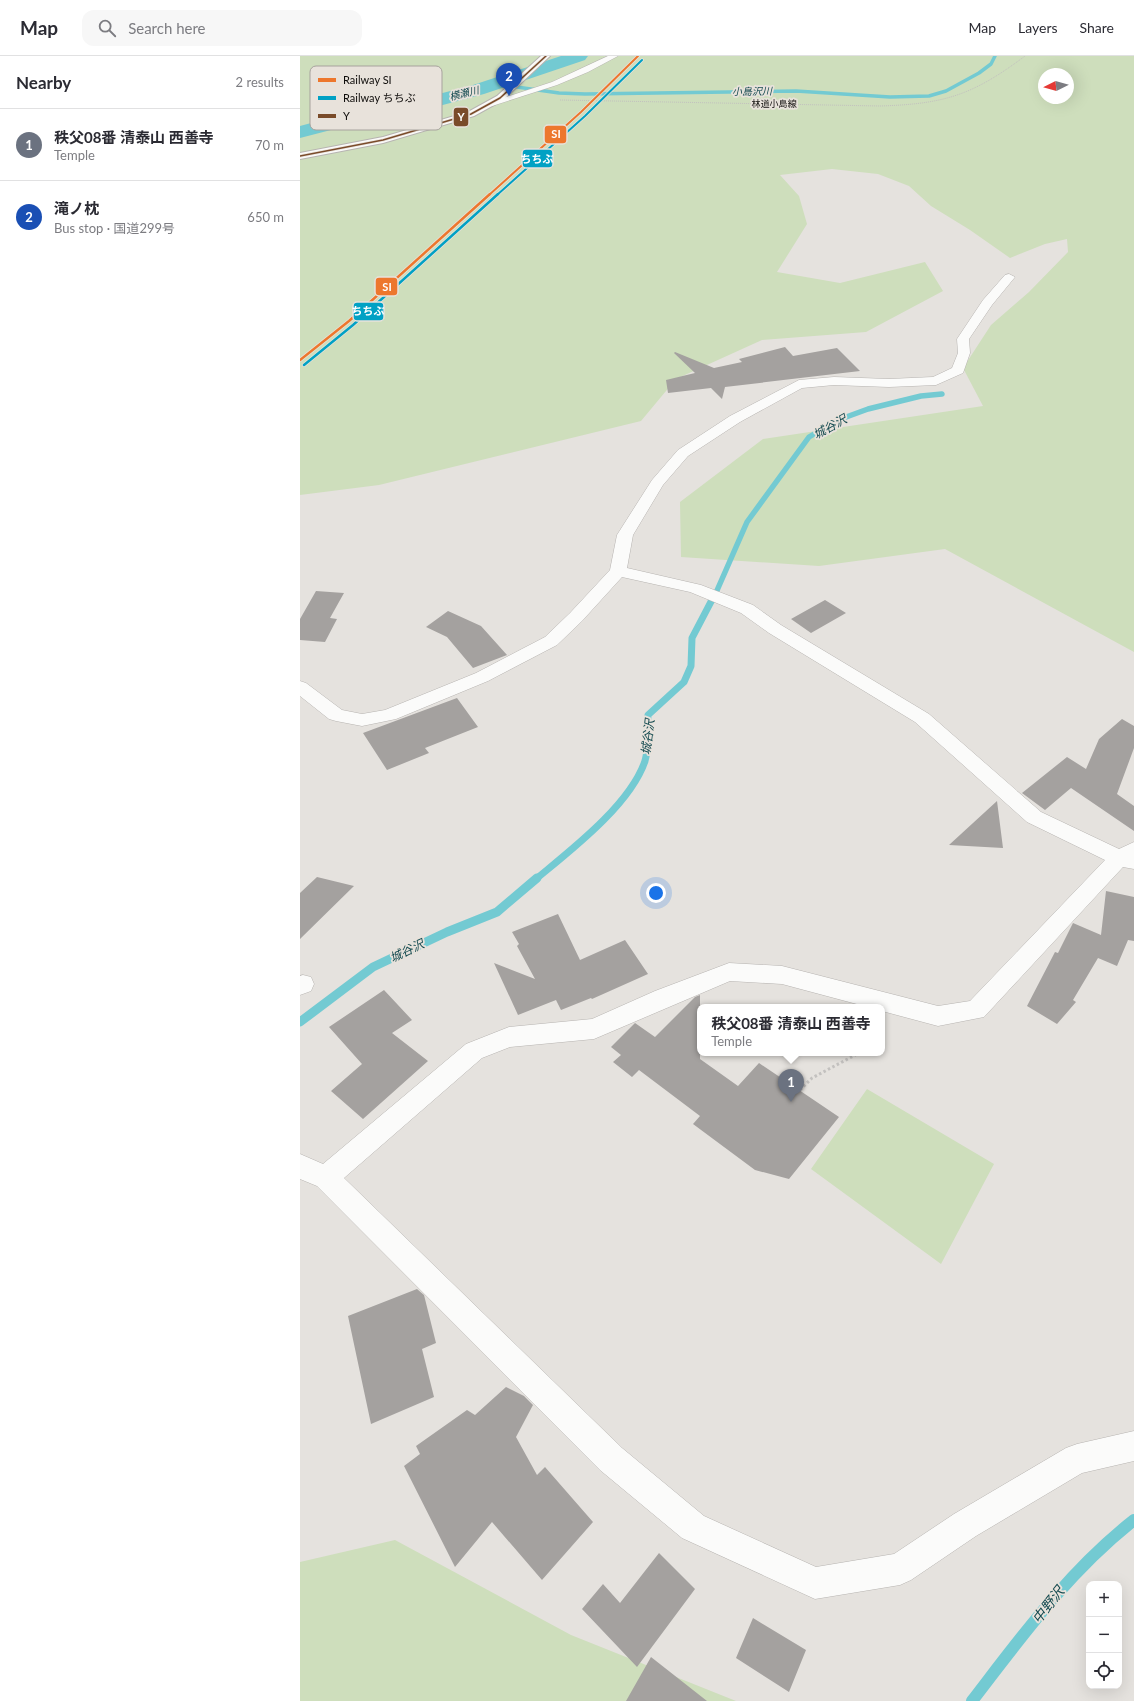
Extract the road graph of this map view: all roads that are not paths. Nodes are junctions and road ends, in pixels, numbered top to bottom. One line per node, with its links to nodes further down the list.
1 (545, 56): 3 (highway)
2 (614, 56): 3 (street)
3 (492, 103): 4 (highway)
4 (442, 124)
5 (419, 130): 6 (highway)
6 (300, 156)
7 (1009, 277): 8 (street)
8 (622, 571): 9 (street); 10 (street)
9 (300, 688)
10 (1129, 857): 12 (street)
11 (300, 1166): 12 (street)
12 (326, 1178): 13 (street)
13 (1134, 1446)

